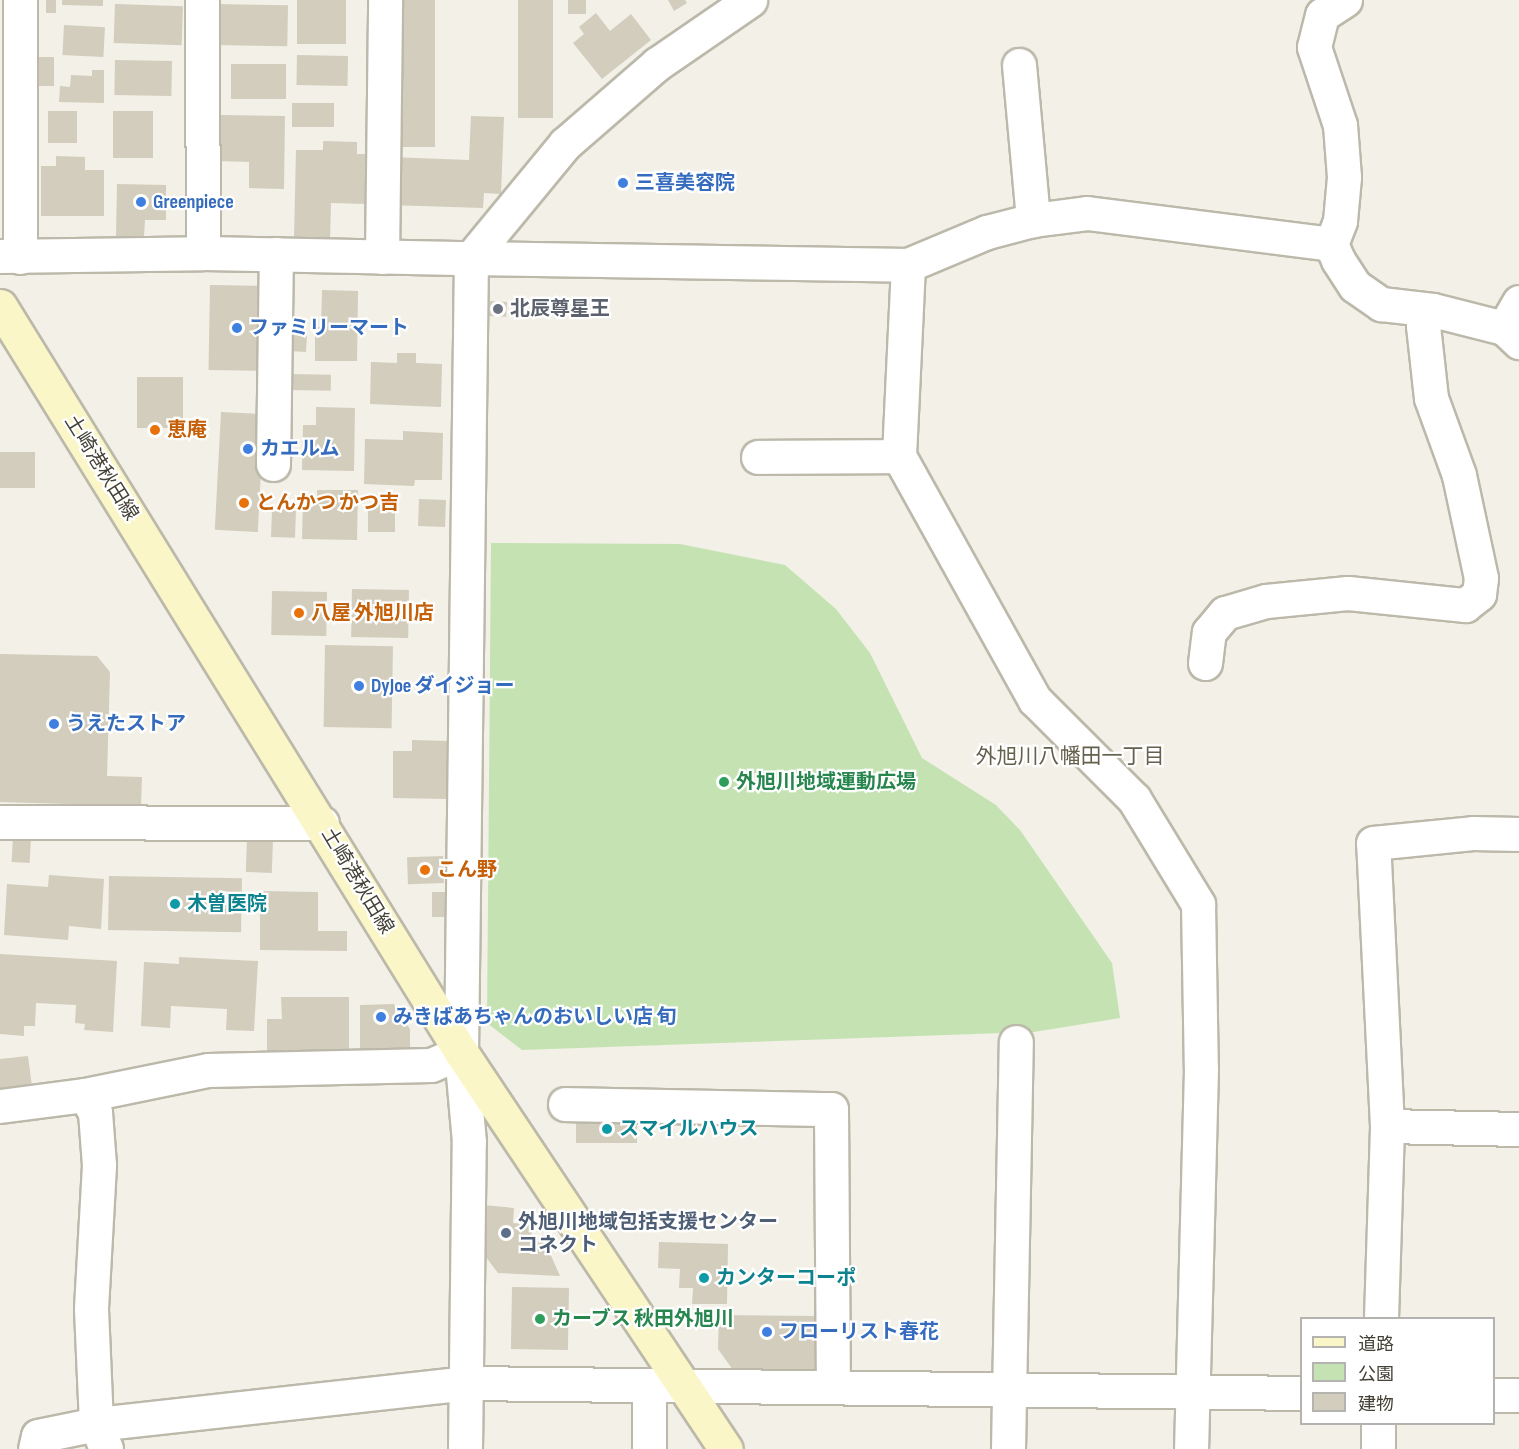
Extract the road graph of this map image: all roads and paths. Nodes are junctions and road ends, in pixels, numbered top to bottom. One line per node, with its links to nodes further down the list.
1 (20, 0): 11 (street)
2 (202, 0): 9 (street)
3 (385, 0): 12 (street)
4 (1345, 0): 8 (street)
5 (744, 2): 13 (street)
6 (1019, 65): 7 (street)
7 (1033, 220): 8 (street); 14 (street)
8 (1331, 244): 16 (street)
9 (202, 253): 10 (street); 11 (street)
10 (276, 254): 12 (street); 20 (street)
11 (10, 256)
12 (382, 257): 13 (street)
13 (471, 258): 14 (street); 26 (street)
14 (908, 265): 18 (street)
15 (0, 306): 23 (main road, 土崎港秋田線)
16 (1432, 310): 17 (street); 21 (street)
17 (1514, 324)
18 (899, 456): 19 (street); 38 (street)
19 (758, 457)
20 (273, 464)
21 (1205, 663)
22 (0, 822): 23 (street)
23 (322, 823): 26 (main road, 土崎港秋田線)
24 (1519, 834): 30 (street)
25 (1016, 1042): 37 (street)
26 (461, 1052): 27 (street); 33 (street); 35 (main road, 土崎港秋田線)
27 (85, 1095): 29 (street); 43 (street)
28 (565, 1104): 36 (street)
29 (0, 1106)
30 (1387, 1126): 31 (street); 32 (street)
31 (1519, 1129)
32 (1381, 1317)
33 (465, 1383): 34 (street); 43 (street); 45 (street)
34 (650, 1385): 35 (street); 46 (street)
35 (685, 1386): 36 (street); 47 (main road, 土崎港秋田線)
36 (832, 1387): 37 (street)
37 (1007, 1389): 38 (street); 48 (street)
38 (1191, 1392): 39 (street); 49 (street)
39 (1300, 1393)
40 (1495, 1395): 41 (street)
41 (1519, 1395)
42 (1378, 1425): 50 (street)
43 (101, 1436): 44 (street)
44 (35, 1449)
45 (465, 1449)
46 (649, 1449)
47 (726, 1449)
48 (1008, 1449)
49 (1191, 1449)
50 (1378, 1449)

